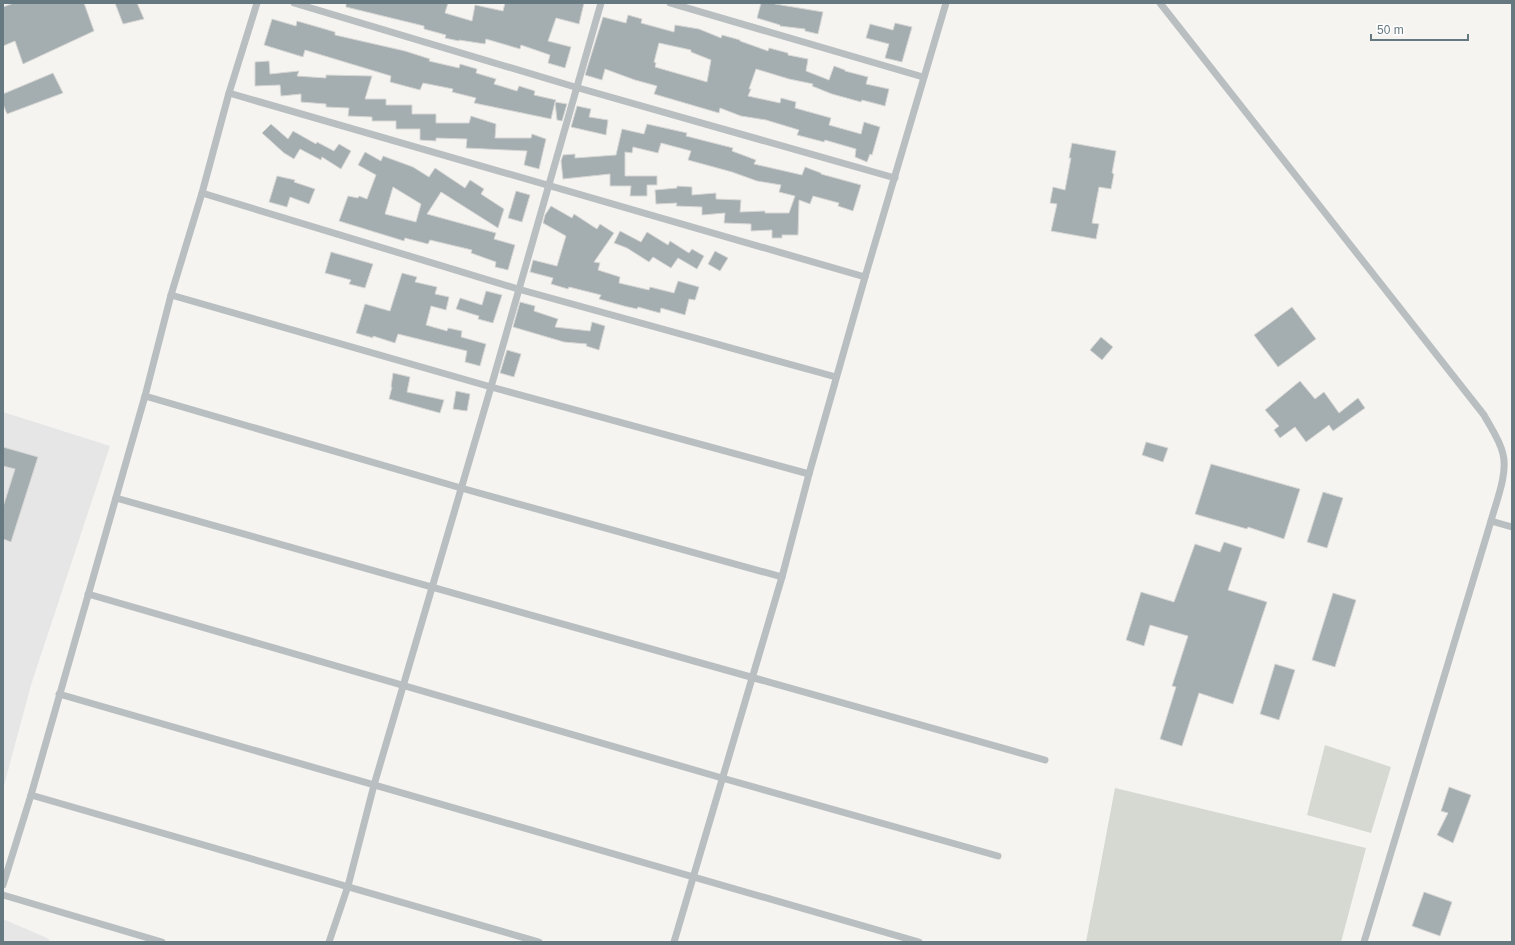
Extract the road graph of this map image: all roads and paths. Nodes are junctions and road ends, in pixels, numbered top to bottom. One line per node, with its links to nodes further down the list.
1 (257, 3): 9 (street)
2 (294, 3): 8 (street)
3 (601, 3): 8 (street)
4 (670, 3): 7 (street)
5 (946, 3): 7 (street)
6 (1160, 3): 22 (street)
7 (923, 76): 10 (street)
8 (575, 87): 10 (street); 11 (street)
9 (229, 93): 11 (street); 12 (street)
10 (895, 178): 13 (street)
11 (548, 186): 13 (street); 14 (street)
12 (202, 193): 14 (street); 15 (street)
13 (865, 277): 16 (street)
14 (518, 288): 16 (street); 17 (street)
15 (171, 295): 17 (street); 18 (street)
16 (836, 377): 19 (street)
17 (491, 387): 19 (street); 20 (street)
18 (145, 396): 20 (street); 21 (street)
19 (809, 474): 24 (street)
20 (461, 488): 24 (street); 25 (street)
21 (116, 498): 25 (street); 26 (street)
22 (1491, 521): 23 (street); 44 (street)
23 (1512, 527)
24 (782, 577): 27 (street)
25 (432, 587): 27 (street); 28 (street)
26 (88, 594): 28 (street); 29 (street)
27 (752, 677): 30 (street); 31 (street)
28 (404, 685): 31 (street); 32 (street)
29 (59, 694): 32 (street); 33 (street)
30 (1045, 760)
31 (722, 778): 34 (street); 35 (street)
32 (374, 785): 35 (street); 37 (street)
33 (31, 795): 36 (street); 37 (street)
34 (998, 856)
35 (693, 878): 42 (street); 43 (street)
36 (3, 885)
37 (348, 886): 40 (street); 41 (street)
38 (3, 895): 39 (street)
39 (162, 942)
40 (329, 942)
41 (539, 942)
42 (674, 942)
43 (919, 942)
44 (1364, 942)

